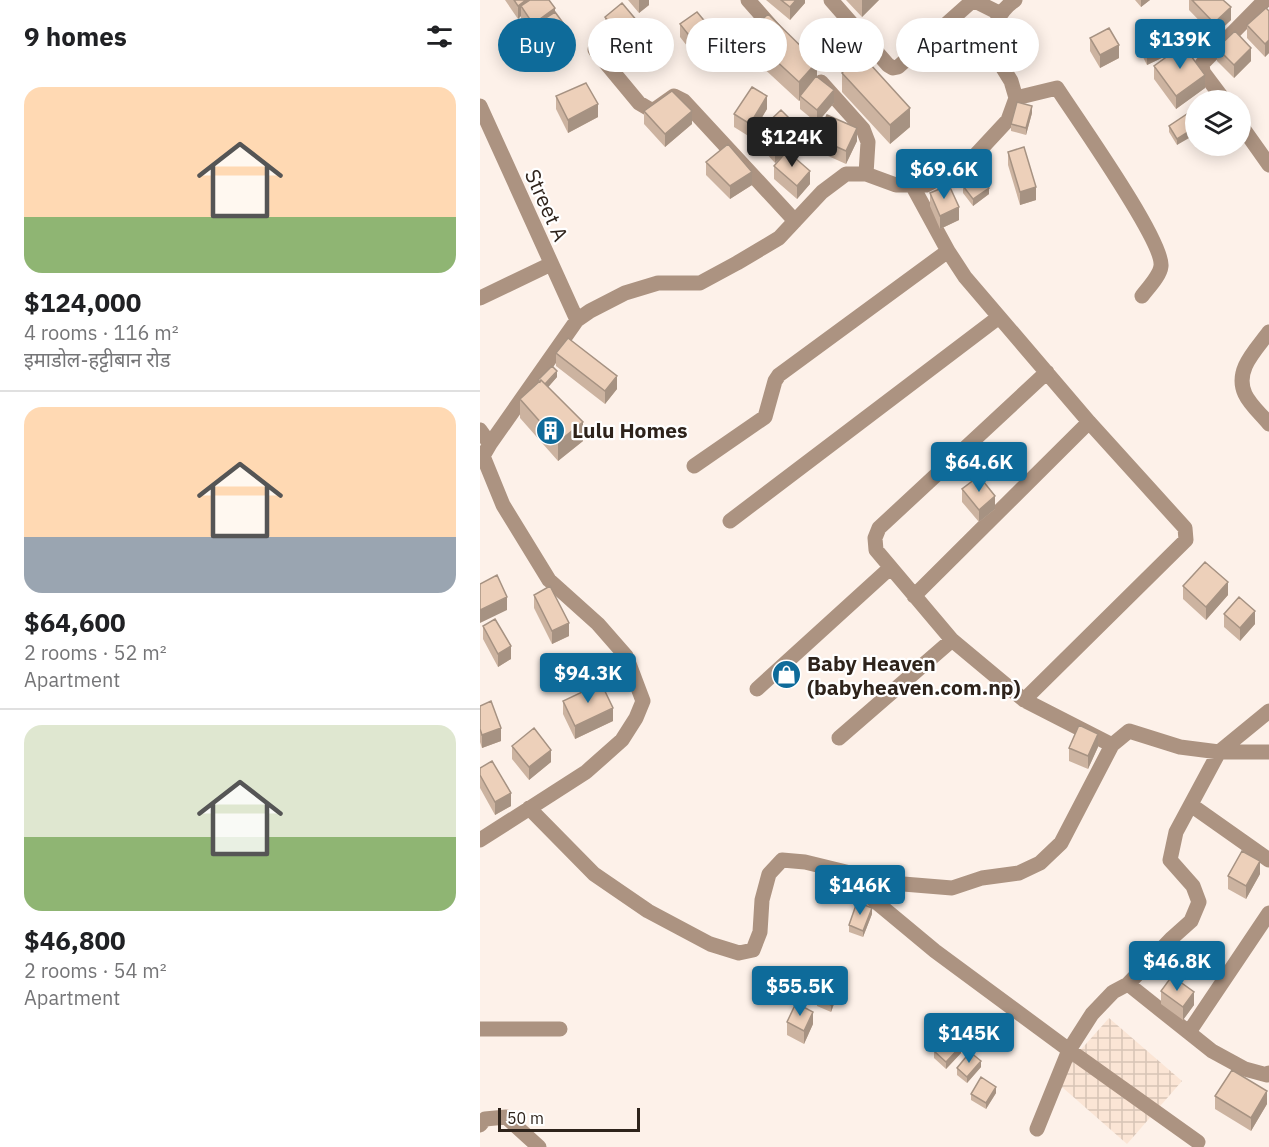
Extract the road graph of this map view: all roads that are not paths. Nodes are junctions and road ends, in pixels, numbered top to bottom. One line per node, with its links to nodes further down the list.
1 (748, 0): 7 (street)
2 (831, 0): 5 (street)
3 (1015, 0): 6 (street)
4 (1265, 0): 10 (street)
5 (968, 1): 6 (street)
6 (1001, 14): 11 (street)
7 (764, 18)
8 (613, 72): 17 (street)
9 (812, 72): 15 (street)
10 (1216, 90)
11 (1016, 98): 16 (street); 20 (street)
12 (480, 106): 19 (street, Street A)
13 (1251, 140): 14 (street)
14 (1269, 165)
15 (866, 174): 16 (street); 17 (street)
16 (912, 185): 18 (street)
17 (795, 220): 23 (street)
18 (948, 251): 22 (street); 30 (street)
19 (551, 264): 21 (street); 23 (street, Street A)
20 (1142, 296)
21 (480, 298)
22 (999, 317): 25 (street); 31 (street)
23 (578, 320): 29 (street)
24 (1269, 332): 27 (street)
25 (1047, 372): 26 (street); 32 (street)
26 (1089, 422): 33 (street); 36 (street)
27 (1269, 424)
28 (480, 430): 29 (street)
29 (484, 452): 43 (street)
30 (694, 466)
31 (730, 521)
32 (890, 568): 33 (street); 35 (street)
33 (914, 596): 34 (street)
34 (952, 640): 36 (street); 38 (street)
35 (757, 689)
36 (1024, 700): 39 (street)
37 (1269, 711): 40 (street)
38 (839, 738)
39 (1112, 745): 40 (street); 46 (street)
40 (1220, 752): 41 (street); 42 (street)
41 (1269, 752)
42 (1191, 805): 45 (street); 48 (street)
43 (529, 808): 44 (street); 46 (street)
44 (480, 840)
45 (1269, 860)
46 (838, 870): 52 (street)
47 (1269, 914): 51 (street)
48 (1128, 984): 51 (street); 52 (street)
49 (480, 1029): 50 (street)
50 (560, 1029)
51 (1189, 1032): 53 (street)
52 (1069, 1050): 55 (street); 56 (street)
53 (1269, 1073)
54 (480, 1125): 57 (street)
55 (1037, 1129)
56 (1197, 1142)
57 (539, 1147)

